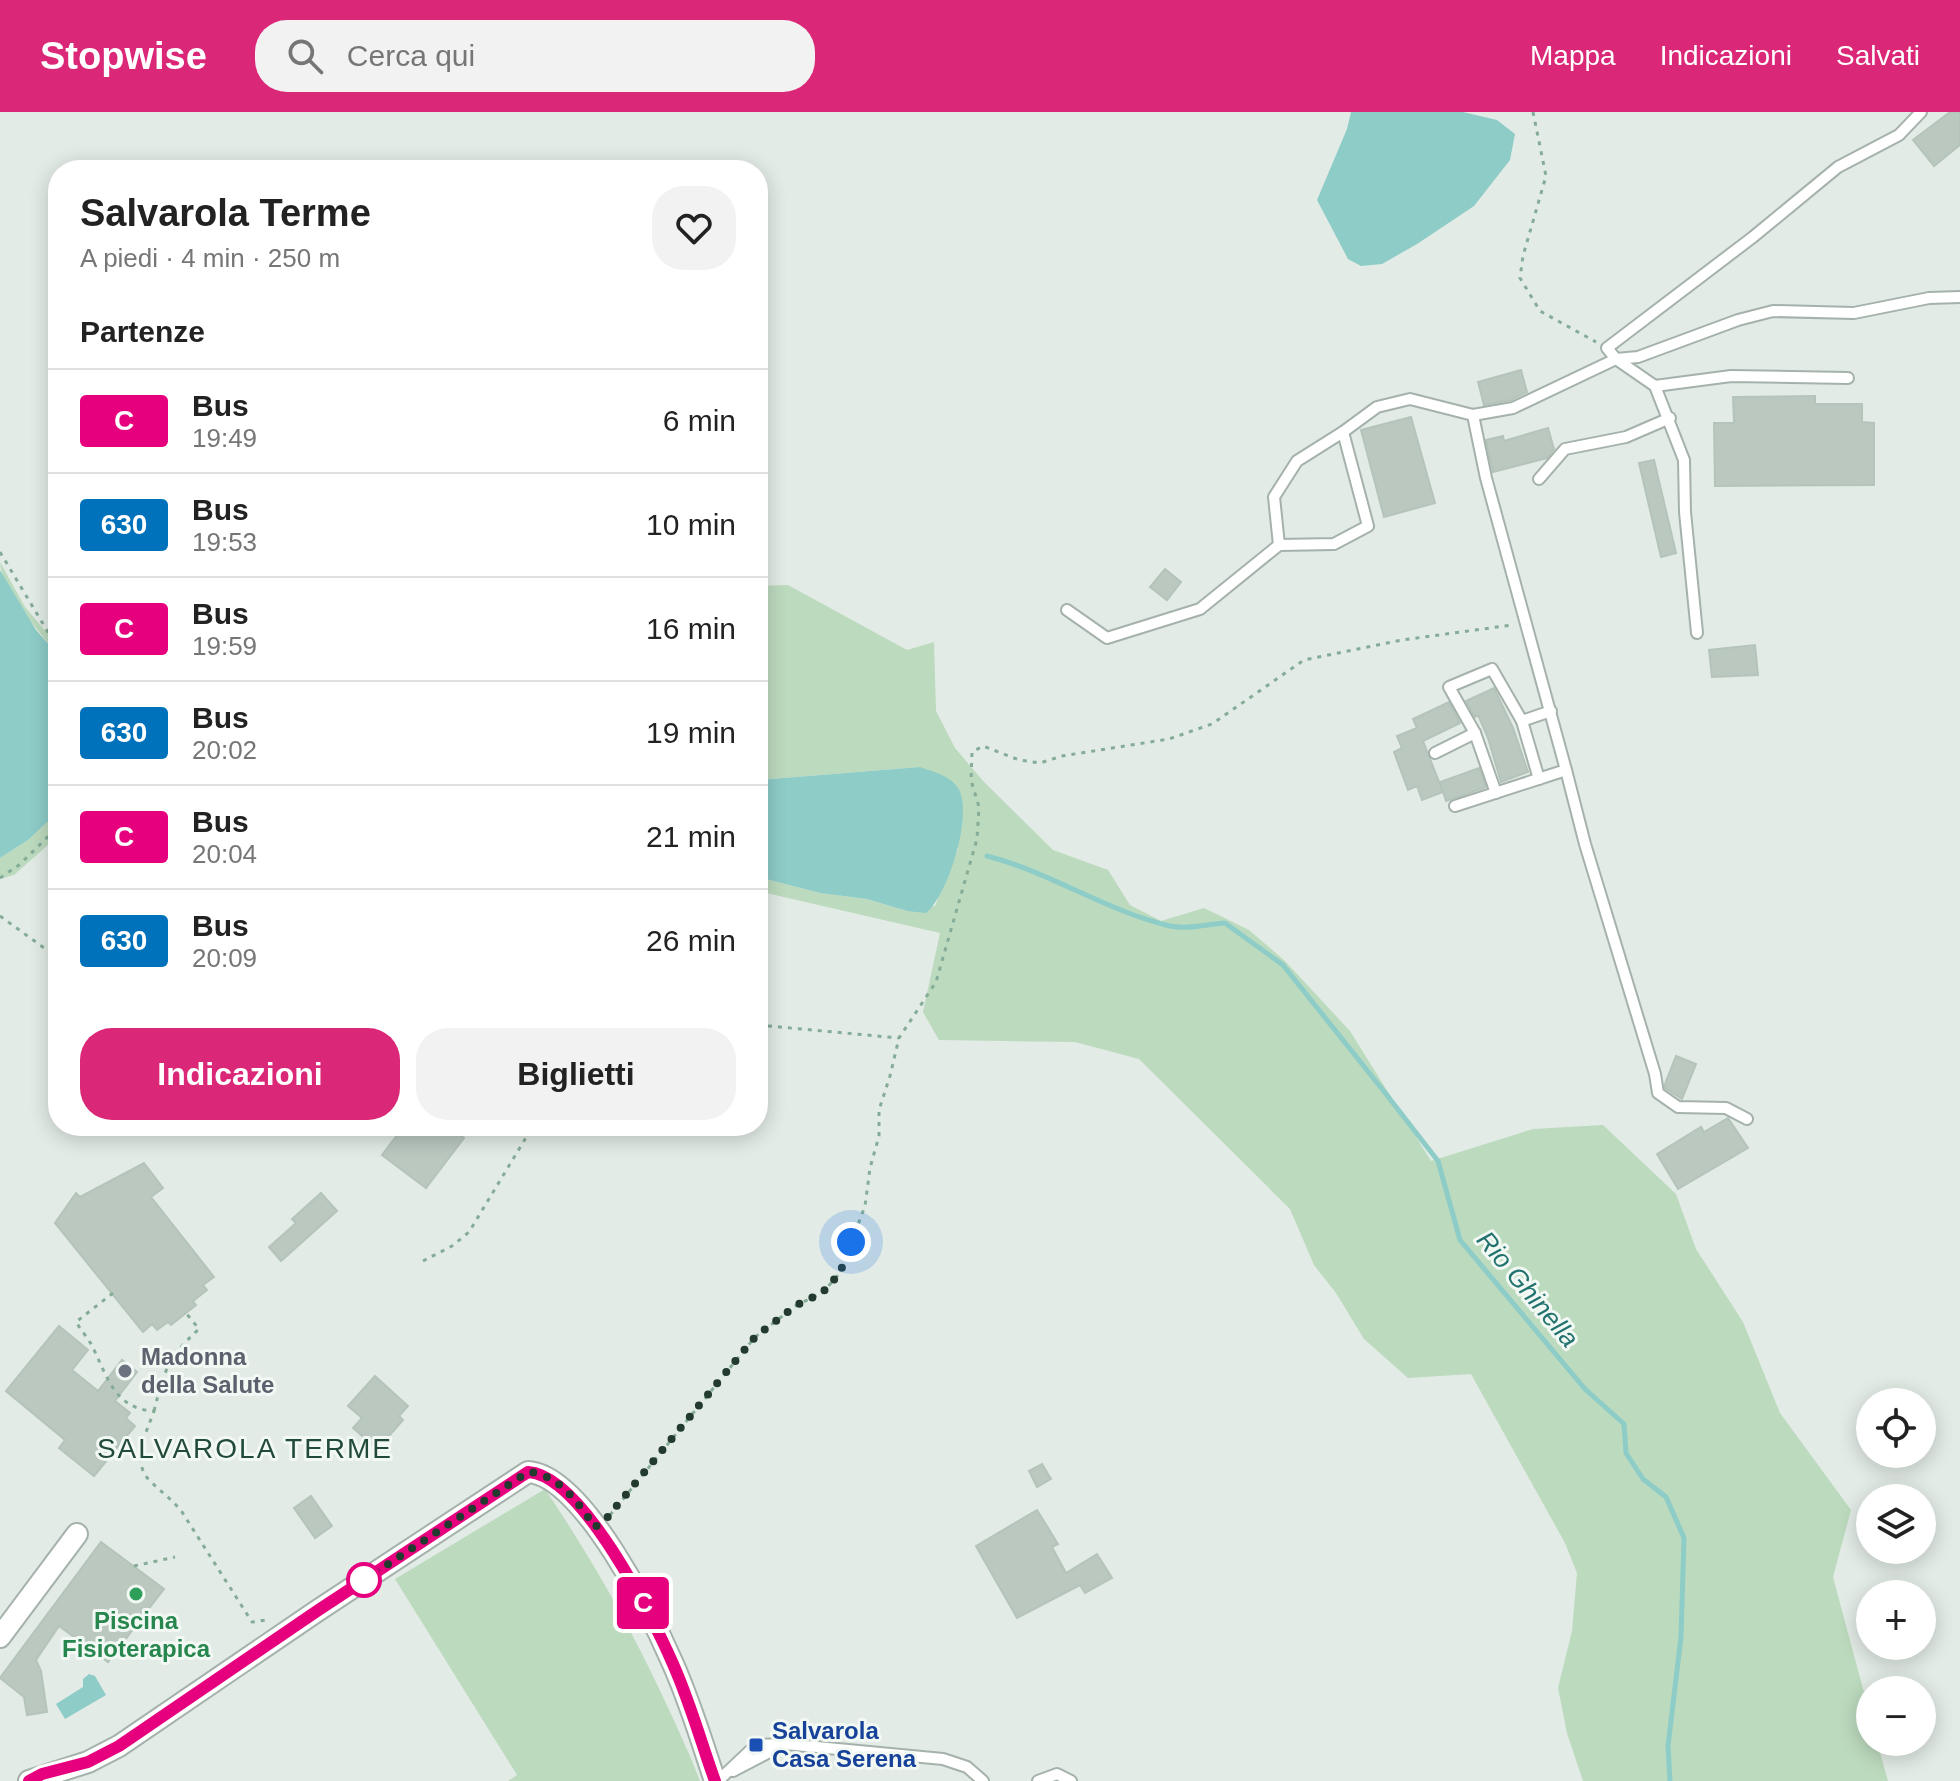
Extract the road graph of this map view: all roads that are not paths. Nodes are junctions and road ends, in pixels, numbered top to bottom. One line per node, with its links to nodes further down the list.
1 (1921, 112): 3 (lane)
2 (1960, 297): 3 (lane)
3 (1616, 359): 5 (lane); 6 (lane)
4 (1848, 378): 5 (lane)
5 (1655, 386): 7 (lane)
6 (1473, 415): 8 (lane); 13 (lane)
7 (1670, 418): 9 (lane); 12 (lane)
8 (1343, 432): 10 (lane); 10 (lane)
9 (1539, 479)
10 (1279, 545): 11 (lane)
11 (1067, 610)
12 (1697, 633)
13 (1551, 711): 14 (lane); 17 (lane)
14 (1522, 721): 15 (lane); 18 (lane)
15 (1475, 733): 16 (lane); 19 (lane)
16 (1435, 753)
17 (1566, 770): 18 (lane); 21 (lane)
18 (1539, 779): 19 (lane)
19 (1496, 793): 20 (lane)
20 (1455, 806)
21 (1747, 1119)
22 (77, 1534): 23 (street)
23 (0, 1637)
24 (29, 1781): 25 (street)
25 (717, 1781): 26 (lane)
26 (983, 1781)
27 (1038, 1781): 28 (lane)
28 (1071, 1781)

